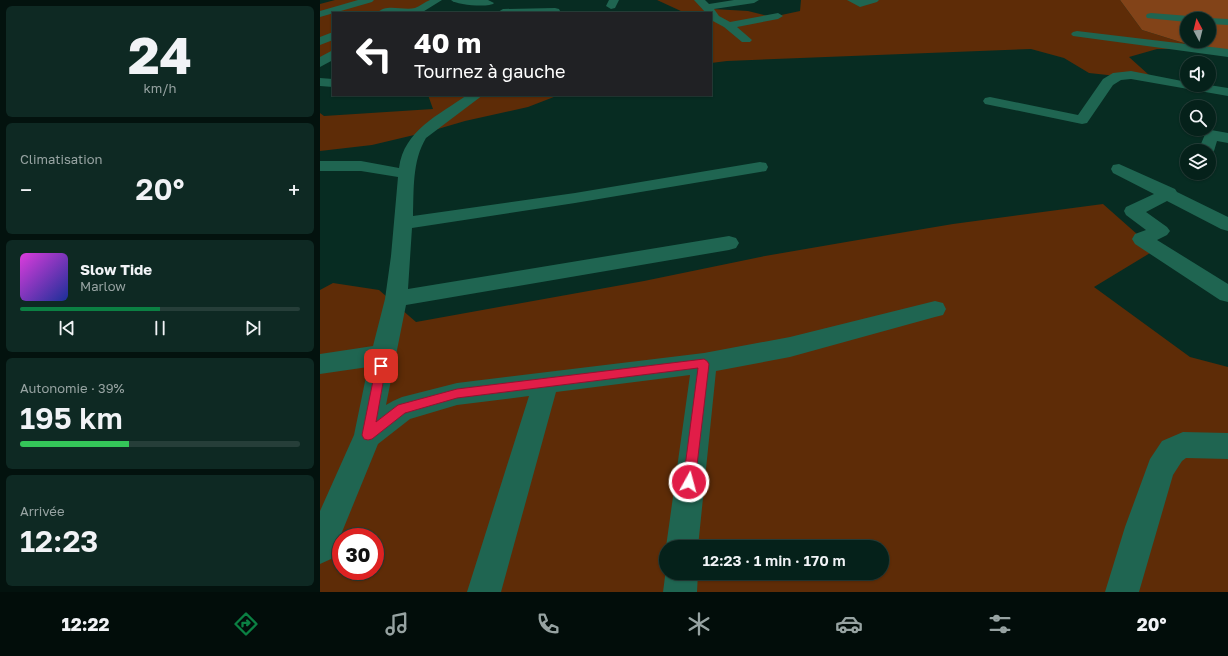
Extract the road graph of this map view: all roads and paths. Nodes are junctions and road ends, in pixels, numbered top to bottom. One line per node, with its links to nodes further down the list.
1 (369, 0): 14 (street)
2 (437, 0): 11 (street)
3 (456, 0): 7 (street)
4 (754, 0): 9 (street)
5 (852, 0): 6 (street)
6 (874, 0)
7 (489, 3)
8 (564, 4): 13 (street)
9 (707, 9)
10 (384, 12): 11 (street)
11 (414, 12)
12 (503, 12): 13 (street)
13 (553, 12)
14 (320, 14)
15 (712, 15): 21 (street)
16 (778, 16): 21 (street)
17 (1151, 16): 18 (street)
18 (1180, 18)
19 (1216, 21): 20 (street)
20 (1228, 22)
21 (728, 25): 24 (street)
22 (1077, 34): 25 (street)
23 (332, 36): 26 (street)
24 (746, 40)
25 (1130, 40): 27 (street); 28 (street)
26 (320, 42)
27 (1228, 53)
28 (1129, 64): 31 (street); 33 (street)
29 (320, 82): 30 (street)
30 (332, 83)
31 (1228, 92)
32 (475, 96): 39 (street)
33 (990, 101)
34 (1228, 138): 35 (street)
35 (1208, 144)
36 (320, 166): 39 (street)
37 (760, 167): 41 (street)
38 (1119, 168): 40 (street)
39 (407, 174): 41 (street)
40 (1169, 193): 42 (street); 44 (street)
41 (404, 223): 45 (street)
42 (1228, 225)
43 (729, 243): 45 (street)
44 (1228, 294)
45 (396, 299): 47 (street)
46 (935, 309): 49 (street)
47 (384, 354): 48 (street); 51 (street)
48 (320, 364)
49 (704, 364): 50 (street); 54 (street)
50 (546, 382): 51 (street); 56 (street)
51 (368, 435): 53 (street)
52 (1228, 446): 58 (street)
53 (324, 530)
54 (683, 540)
55 (681, 580): 57 (street)
56 (484, 592)
57 (680, 592)
58 (1122, 592)

